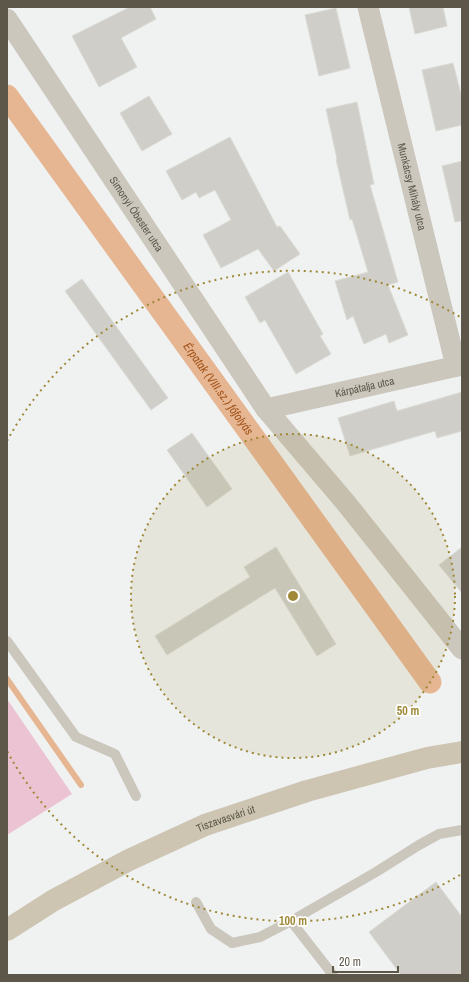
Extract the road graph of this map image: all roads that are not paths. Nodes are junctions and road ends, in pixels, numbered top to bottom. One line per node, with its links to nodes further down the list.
1 (368, 7): 3 (street, Munkácsy Mihály utca)
2 (7, 19): 4 (street, Simonyi Óbester utca)
3 (459, 366): 4 (street, Kárpátalja utca)
4 (266, 409): 6 (street, Simonyi Óbester utca)
5 (7, 641): 8 (lane)
6 (462, 649)
7 (462, 752): 12 (main road, Tiszavasvári út)
8 (136, 796)
9 (462, 830): 11 (lane)
10 (196, 902): 11 (lane)
11 (292, 921): 13 (lane)
12 (7, 930)
13 (333, 975)

